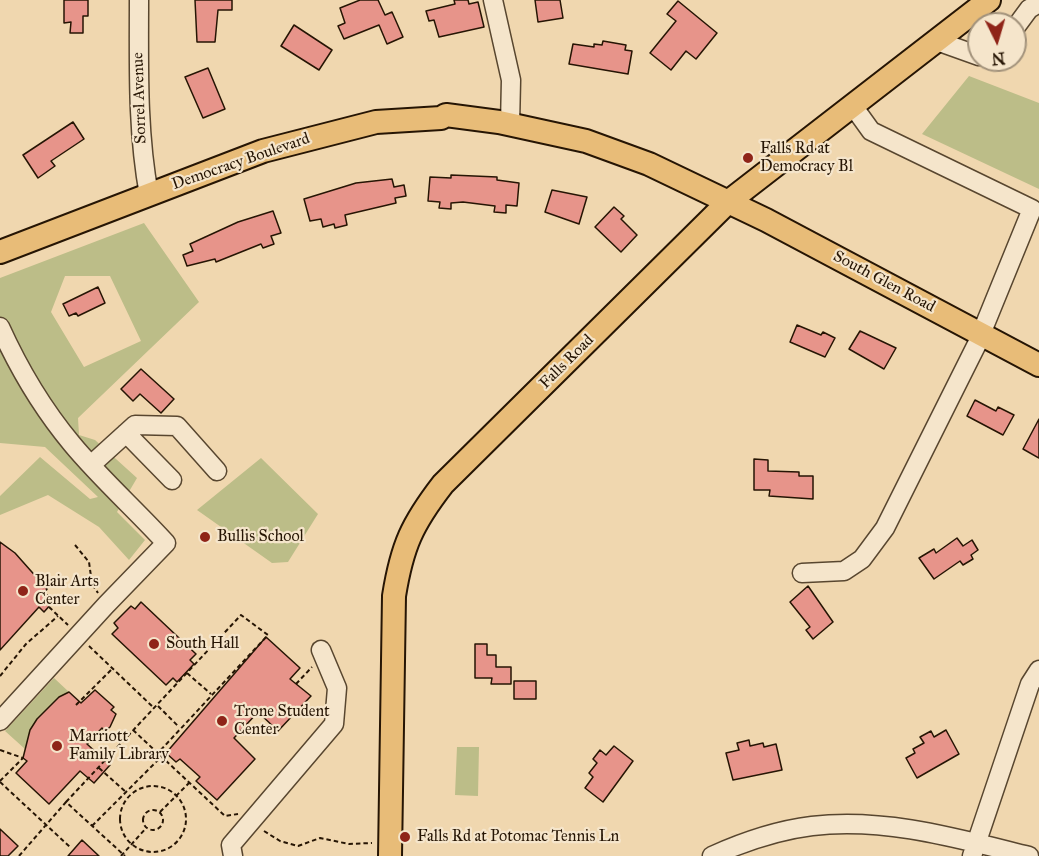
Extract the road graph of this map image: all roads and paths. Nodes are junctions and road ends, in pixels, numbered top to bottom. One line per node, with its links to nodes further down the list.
1 (139, 0): 10 (street, Sorrel Avenue)
2 (493, 0): 9 (street)
3 (989, 0): 6 (main road, Falls Road)
4 (1039, 3): 5 (street)
5 (1027, 12)
6 (937, 41): 7 (street); 8 (main road, Falls Road)
7 (967, 52)
8 (853, 106): 11 (main road, Falls Road); 14 (street)
9 (510, 125): 10 (main road, Democracy Boulevard); 11 (main road, Democracy Boulevard)
10 (150, 195): 12 (main road, Democracy Boulevard)
11 (728, 202): 14 (main road, South Glen Road); 56 (main road, Falls Road)
12 (0, 252)
13 (0, 327): 17 (street)
14 (978, 332): 15 (main road, South Glen Road); 21 (street)
15 (1039, 364)
16 (126, 433): 17 (street); 18 (street); 19 (street)
17 (92, 464): 25 (street)
18 (218, 471)
19 (172, 480)
20 (75, 546): 22 (path)
21 (802, 573)
22 (104, 599)
23 (49, 607): 24 (path)
24 (58, 616): 25 (path); 31 (path)
25 (78, 635): 28 (path); 37 (street)
26 (321, 650): 50 (street)
27 (312, 667): 32 (path)
28 (113, 668): 34 (path); 36 (path)
29 (1039, 670): 57 (street)
30 (187, 673): 33 (path); 35 (path); 41 (path)
31 (0, 676)
32 (296, 684)
33 (211, 694)
34 (76, 705)
35 (157, 705): 36 (path); 38 (path)
36 (154, 708): 39 (path)
37 (0, 721)
38 (179, 727)
39 (133, 730): 41 (path); 43 (path)
40 (0, 750): 44 (path)
41 (158, 753): 42 (path)
42 (161, 757): 45 (path); 46 (path)
43 (98, 768): 46 (path); 48 (path)
44 (0, 782): 51 (path)
45 (189, 783): 47 (path); 50 (path)
46 (126, 792): 52 (path)
47 (176, 796): 49 (path); 54 (path); 54 (path)
48 (66, 802): 51 (path); 52 (path)
49 (159, 813): 53 (path); 53 (path)
50 (253, 821): 56 (path); 60 (street)
51 (46, 825): 55 (path); 59 (path)
52 (92, 826): 58 (path)
53 (147, 827): 54 (path)
54 (132, 844): 58 (path)
55 (71, 848)
56 (391, 849)
57 (974, 850): 61 (street); 62 (street)
58 (123, 855)
59 (19, 856)
60 (233, 856)
61 (712, 856)
62 (1029, 856)

